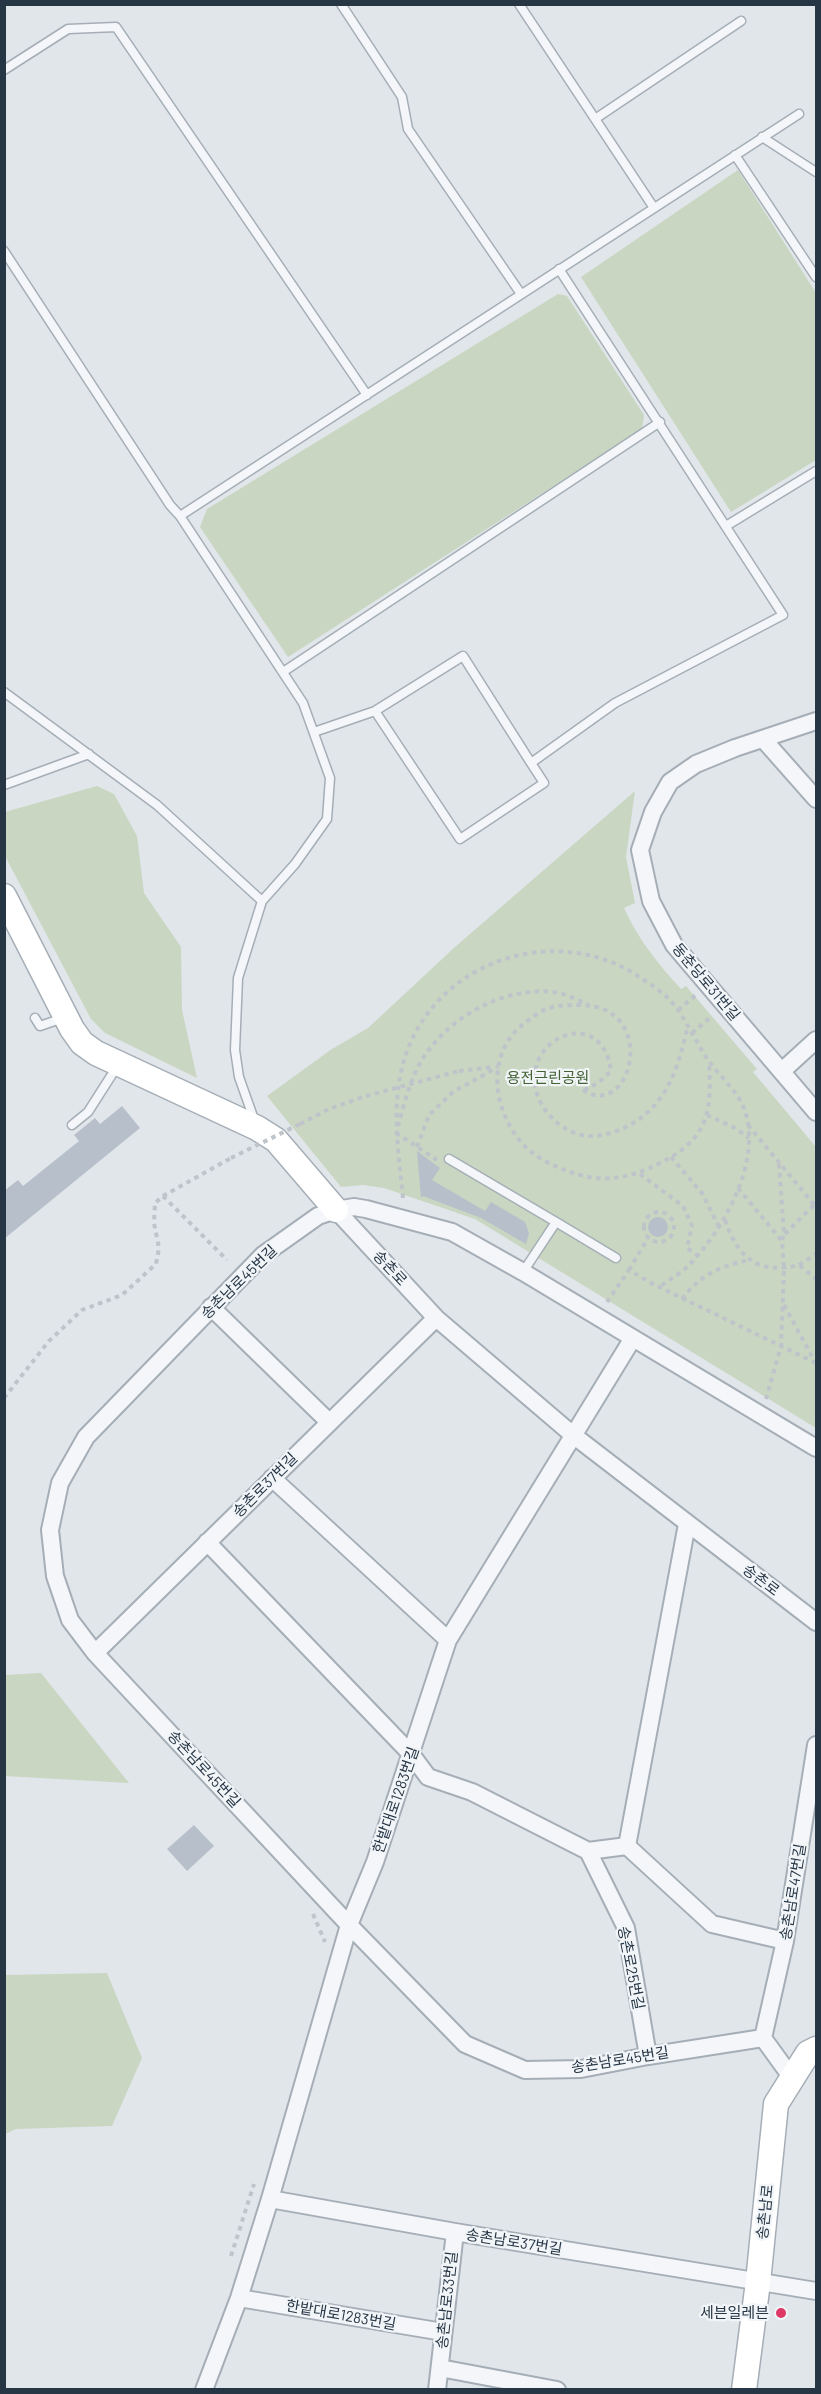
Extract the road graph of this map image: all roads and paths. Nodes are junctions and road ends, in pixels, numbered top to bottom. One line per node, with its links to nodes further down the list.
1 (341, 4): 14 (lane)
2 (519, 4): 6 (lane)
3 (741, 21): 6 (lane)
4 (4, 70): 15 (lane)
5 (799, 114): 7 (lane)
6 (595, 119): 10 (lane)
7 (762, 137): 8 (lane); 9 (lane)
8 (735, 155): 10 (lane); 13 (lane)
9 (816, 172)
10 (654, 208): 12 (lane)
11 (4, 251): 18 (lane)
12 (559, 269): 14 (lane); 16 (lane)
13 (816, 277)
14 (521, 294): 15 (lane)
15 (367, 395): 18 (lane)
16 (660, 422): 19 (lane); 20 (lane)
17 (816, 471): 19 (lane)
18 (180, 516): 20 (lane)
19 (726, 526): 27 (lane)
20 (283, 672): 24 (lane)
21 (4, 692): 26 (lane)
22 (375, 711): 24 (lane); 27 (lane); 27 (lane)
23 (816, 721): 25 (street, 동춘당로31번길)
24 (314, 732): 31 (lane)
25 (763, 739): 29 (street); 44 (street, 동춘당로31번길)
26 (89, 754): 28 (lane); 31 (lane)
27 (531, 763)
28 (4, 785)
29 (816, 798)
30 (4, 896): 36 (street, 송촌로)
31 (262, 901): 49 (lane)
32 (697, 993): 34 (path)
33 (592, 1005): 38 (path); 43 (path); 50 (path)
34 (678, 1010): 38 (path); 50 (path)
35 (713, 1015): 39 (path)
36 (66, 1017): 37 (lane); 42 (street, 송촌로)
37 (35, 1018)
38 (688, 1025): 39 (path)
39 (692, 1032): 41 (path)
40 (816, 1040): 44 (street)
41 (709, 1061): 46 (path); 48 (path)
42 (119, 1065): 47 (lane); 49 (street, 송촌로)
43 (498, 1067): 52 (path); 57 (path); 59 (path, bridge)
44 (782, 1071): 45 (street, 동춘당로31번길)
45 (816, 1112)
46 (707, 1114): 51 (path); 53 (path)
47 (72, 1125)
48 (748, 1125): 51 (path); 56 (path)
49 (257, 1128): 62 (street, 송촌로)
50 (396, 1133): 52 (path); 60 (path)
51 (749, 1138): 58 (path)
52 (417, 1147): 55 (path)
53 (671, 1157): 57 (path); 65 (path)
54 (449, 1158): 64 (lane)
55 (437, 1160)
56 (779, 1163): 61 (path); 66 (path)
57 (640, 1174): 70 (path)
58 (738, 1187): 63 (path); 68 (path)
59 (163, 1196): 72 (path); 88 (path)
60 (403, 1198)
61 (815, 1206): 66 (path)
62 (336, 1210): 77 (street); 83 (street, 송촌남로45번길); 84 (street, 송촌로)
63 (725, 1220): 65 (path); 73 (path)
64 (556, 1222): 71 (lane); 77 (lane)
65 (720, 1228): 70 (path)
66 (784, 1234): 68 (path)
67 (648, 1238): 67 (path); 76 (path)
68 (782, 1241): 75 (path)
69 (816, 1254): 74 (path)
70 (698, 1256): 79 (path)
71 (616, 1258)
72 (227, 1260)
73 (749, 1260): 75 (path); 80 (path)
74 (799, 1265): 75 (path); 78 (path)
75 (784, 1269): 82 (path)
76 (629, 1270): 79 (path); 81 (path)
77 (523, 1272): 85 (street)
78 (816, 1279)
79 (659, 1287): 80 (path)
80 (682, 1299): 86 (path)
81 (608, 1302)
82 (783, 1302): 86 (path); 87 (path)
83 (211, 1307): 90 (street); 98 (street, 송촌남로45번길)
84 (436, 1318): 90 (street, 송촌로37번길); 91 (street, 송촌로)
85 (633, 1338): 91 (street, 한밭대로1283번길); 92 (street)
86 (781, 1346): 87 (path); 89 (path)
87 (816, 1363)
88 (4, 1398)
89 (766, 1401)
90 (329, 1422): 93 (street, 송촌로37번길)
91 (573, 1435): 94 (street, 송촌로); 97 (street, 한밭대로1283번길)
92 (816, 1449)
93 (272, 1478): 95 (street, 송촌로37번길); 97 (street)
94 (687, 1524): 96 (street, 송촌로); 101 (street)
95 (207, 1542): 98 (street, 송촌로37번길); 100 (street)
96 (816, 1622)
97 (448, 1640): 100 (street, 한밭대로1283번길)
98 (95, 1653): 104 (street, 송촌남로45번길)
99 (816, 1745): 105 (street, 송촌남로47번길)
100 (411, 1754): 102 (street); 104 (street, 한밭대로1283번길)
101 (627, 1846): 102 (street); 105 (street)
102 (588, 1851): 109 (street, 송촌로25번길)
103 (312, 1912): 106 (path)
104 (349, 1925): 109 (street, 송촌남로45번길); 112 (street, 한밭대로1283번길)
105 (785, 1941): 107 (street, 송촌남로47번길)
106 (328, 1952)
107 (764, 2038): 109 (street, 송촌남로45번길); 110 (street)
108 (816, 2049): 110 (street, 송촌남로)
109 (648, 2056)
110 (792, 2078): 115 (street, 송촌남로)
111 (256, 2177): 114 (path)
112 (270, 2199): 113 (street, 송촌남로37번길); 117 (street, 한밭대로1283번길)
113 (455, 2232): 115 (street, 송촌남로37번길); 118 (street, 송촌남로33번길)
114 (231, 2256)
115 (758, 2282): 116 (street, 송촌남로37번길); 123 (street, 송촌남로)
116 (816, 2291)
117 (238, 2298): 118 (street, 한밭대로1283번길); 120 (street, 한밭대로1283번길)
118 (443, 2332): 119 (street, 송촌남로33번길)
119 (440, 2368): 121 (street, 송촌남로33번길); 122 (street, 송촌남로33번길)
120 (204, 2390)
121 (437, 2390)
122 (557, 2390)
123 (744, 2390)

